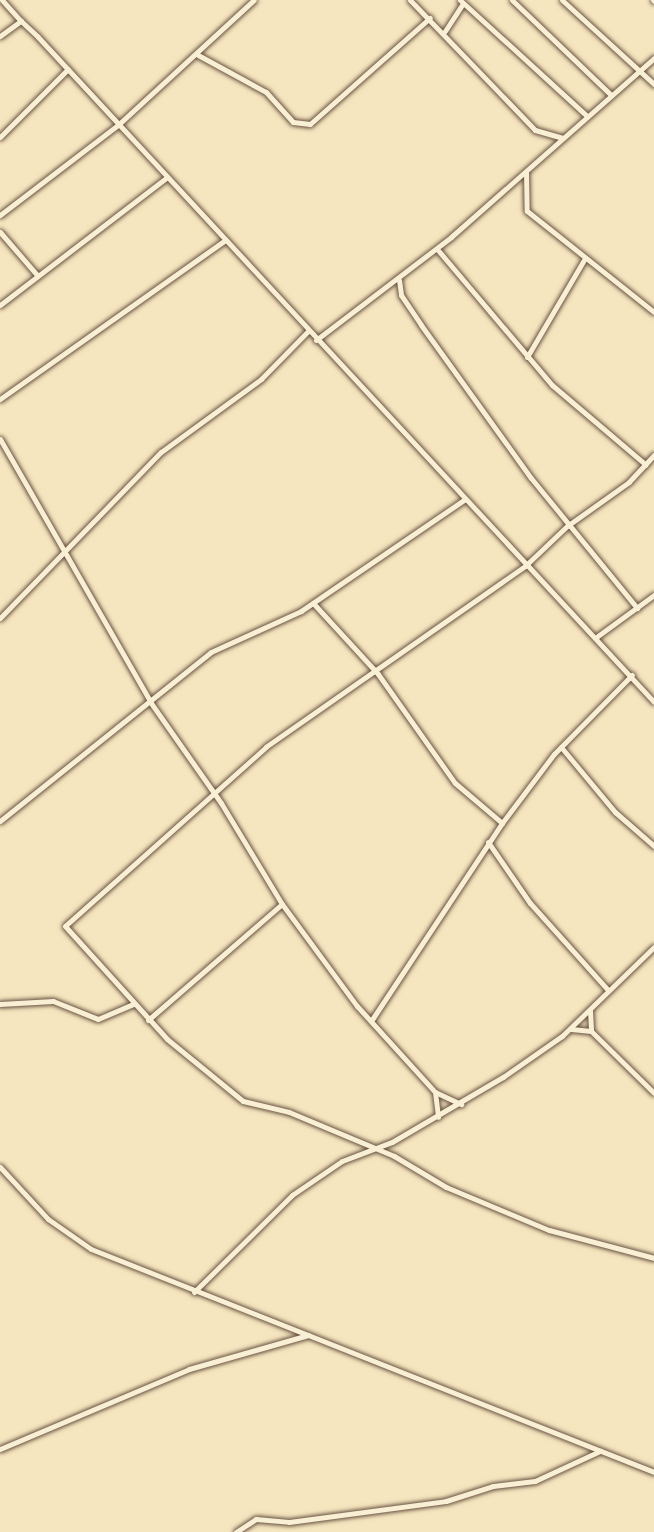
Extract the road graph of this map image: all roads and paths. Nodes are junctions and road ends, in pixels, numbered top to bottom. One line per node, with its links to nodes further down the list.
1 (2, 0): 8 (street)
2 (254, 0): 11 (street)
3 (410, 0): 7 (street)
4 (512, 0): 16 (street)
5 (562, 0): 14 (street)
6 (461, 1): 9 (street); 17 (street)
7 (430, 18): 9 (street); 11 (street)
8 (21, 21): 10 (street); 13 (street)
9 (445, 31): 20 (street)
10 (0, 36)
11 (198, 55): 18 (street)
12 (654, 58): 14 (street)
13 (68, 69): 18 (street); 19 (street)
14 (640, 69): 15 (street); 16 (street)
15 (654, 84)
16 (610, 94): 17 (street)
17 (586, 115): 20 (street)
18 (119, 124): 22 (street); 23 (street)
19 (0, 137)
20 (563, 138): 21 (street)
21 (526, 172): 26 (street); 27 (street)
22 (166, 177): 25 (street); 28 (street)
23 (0, 215)
24 (0, 232): 28 (street)
25 (225, 240): 34 (street); 37 (street)
26 (437, 249): 29 (street); 36 (street)
27 (584, 260): 33 (street); 36 (street)
28 (37, 275): 32 (street)
29 (399, 280): 30 (street); 31 (street)
30 (385, 289): 31 (street); 35 (street)
31 (401, 295): 42 (street)
32 (0, 305)
33 (654, 312)
34 (308, 331): 35 (street); 43 (street)
35 (316, 340): 41 (street)
36 (527, 357): 40 (street)
37 (0, 399)
38 (0, 439): 43 (street)
39 (654, 455): 40 (street)
40 (646, 465): 42 (street)
41 (464, 500): 44 (street); 46 (street)
42 (567, 526): 44 (street); 47 (street)
43 (66, 552): 48 (street); 53 (street)
44 (525, 566): 49 (street); 50 (street)
45 (653, 597): 47 (street)
46 (313, 603): 50 (street); 53 (street)
47 (637, 608): 49 (street)
48 (0, 618)
49 (595, 638): 51 (street)
50 (377, 674): 55 (street); 57 (street)
51 (632, 675): 52 (street); 54 (street)
52 (654, 702)
53 (151, 703): 55 (street); 56 (street)
54 (561, 747): 57 (street); 59 (street)
55 (216, 795): 60 (street); 63 (street)
56 (0, 821)
57 (502, 823): 58 (street)
58 (488, 842): 62 (street); 67 (street)
59 (654, 846)
60 (282, 904): 66 (street); 67 (street)
61 (654, 947): 62 (street)
62 (608, 990): 65 (street)
63 (133, 1003): 64 (street); 66 (street)
64 (0, 1004)
65 (590, 1010): 68 (street); 69 (street)
66 (148, 1020): 74 (street)
67 (371, 1021): 70 (street)
68 (570, 1029): 69 (street); 72 (street)
69 (591, 1031): 71 (street)
70 (435, 1092): 72 (street); 73 (street)
71 (654, 1093)
72 (461, 1104): 73 (street)
73 (438, 1117): 74 (street)
74 (373, 1150): 76 (street); 77 (street)
75 (0, 1167): 78 (street)
76 (654, 1258)
77 (207, 1284): 78 (street); 79 (street)
78 (194, 1292): 79 (street)
79 (209, 1299): 80 (street)
80 (308, 1335): 81 (street); 82 (street)
81 (0, 1449)
82 (600, 1451): 83 (street); 84 (street)
83 (654, 1472)
84 (236, 1532)

